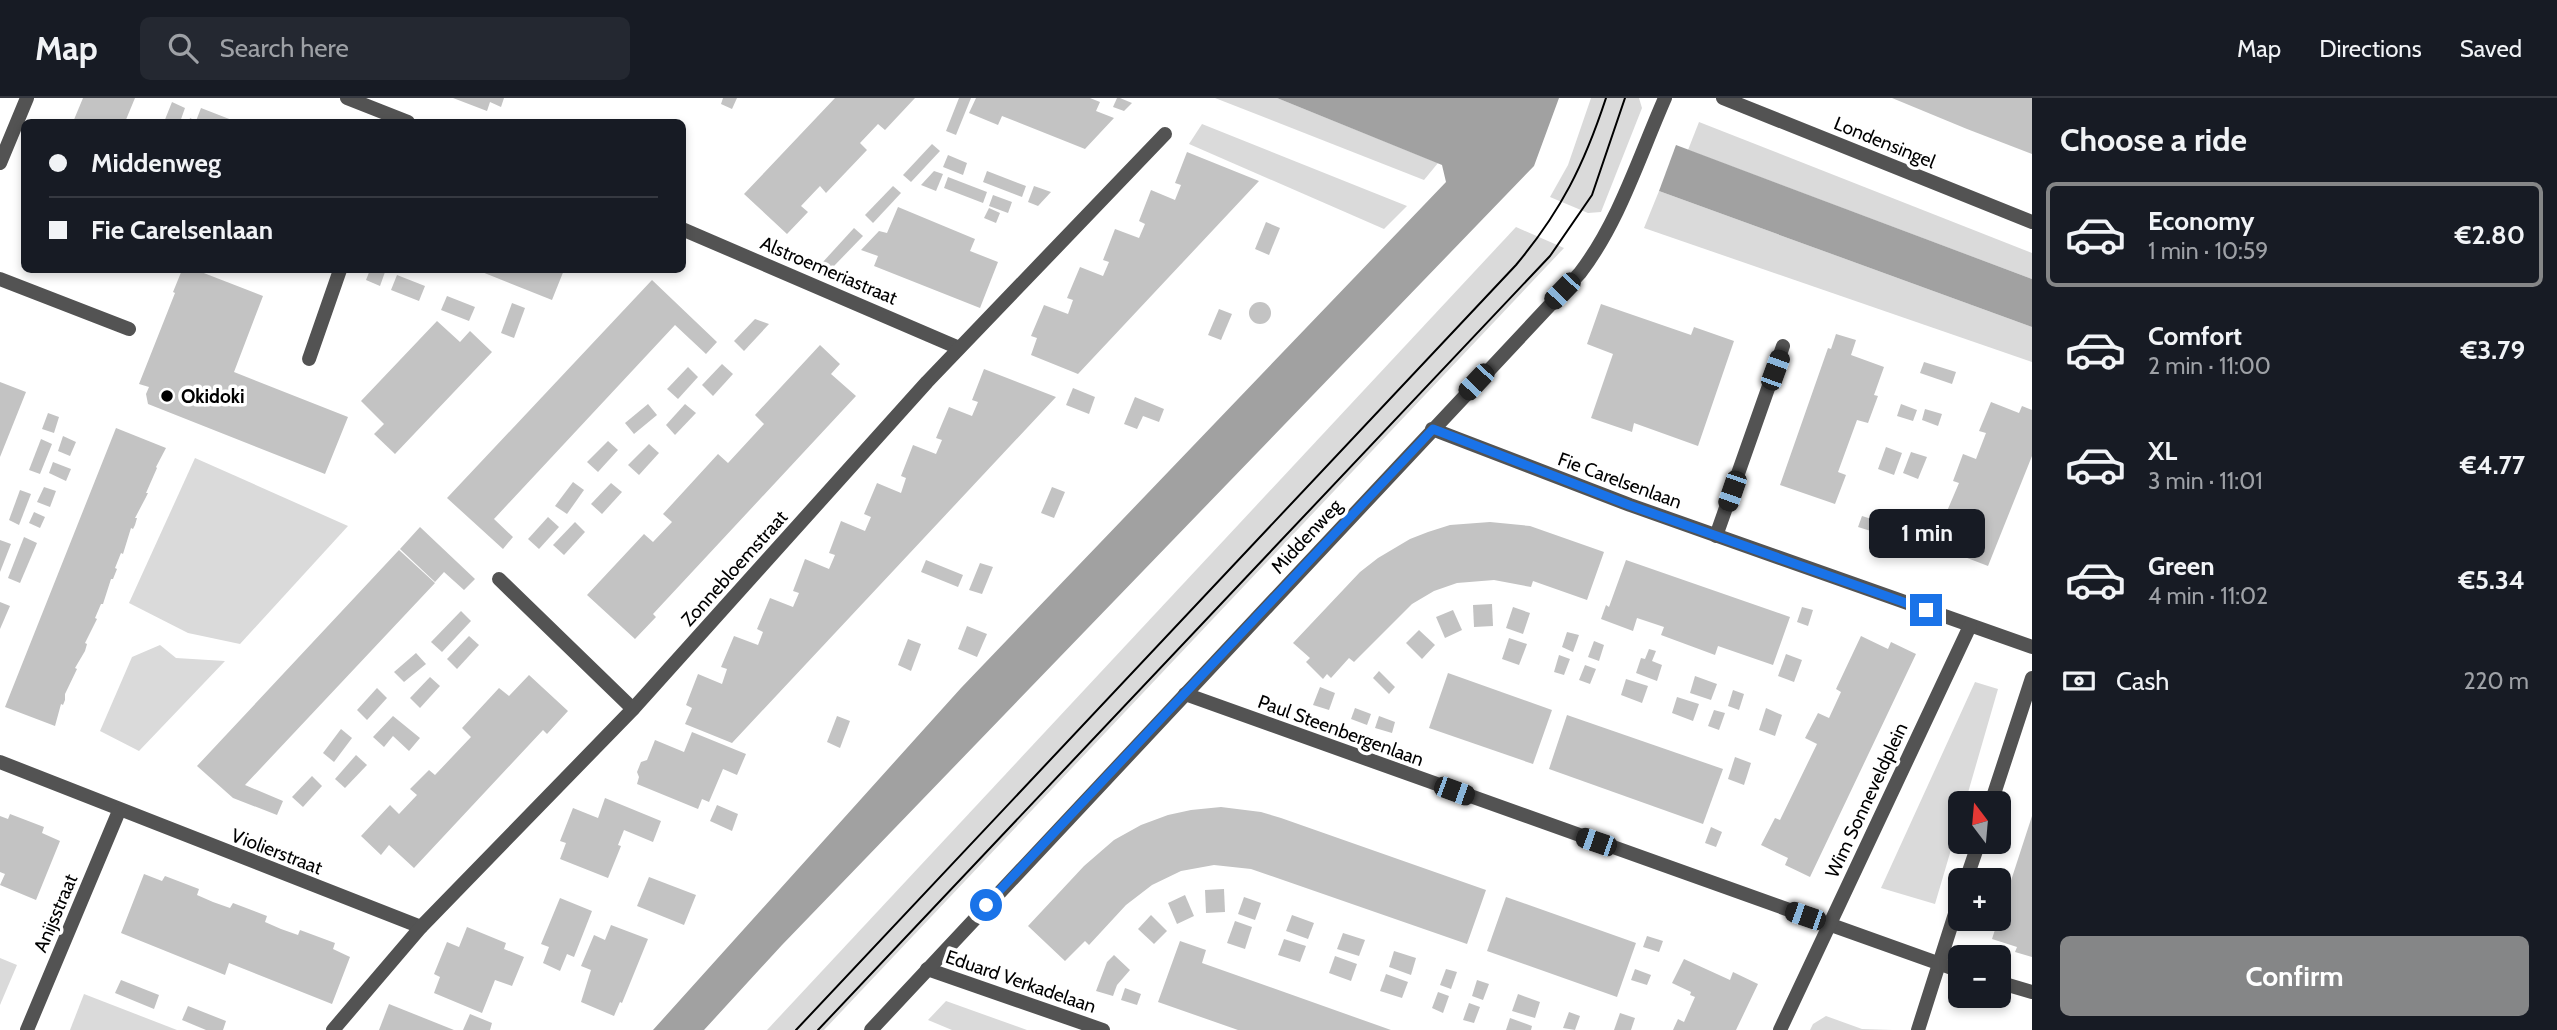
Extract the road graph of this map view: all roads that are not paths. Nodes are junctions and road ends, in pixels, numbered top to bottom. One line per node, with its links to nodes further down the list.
1 (27, 98): 7 (street)
2 (347, 98): 5 (street)
3 (1665, 98): 16 (street, Middenweg)
4 (1723, 98): 8 (street, Londensingel)
5 (394, 119)
6 (1165, 134): 14 (street, Zonnebloemstraat)
7 (0, 163)
8 (2032, 222)
9 (686, 231): 14 (street, Alstroemeriastraat)
10 (339, 273): 15 (street)
11 (0, 279): 12 (street)
12 (129, 329)
13 (1783, 346): 17 (street)
14 (959, 348): 23 (street, Zonnebloemstraat)
15 (309, 359)
16 (1433, 429): 17 (street, Fie Carelsenlaan); 22 (street, Middenweg)
17 (1716, 536): 19 (street, Fie Carelsenlaan)
18 (499, 579): 23 (street)
19 (1970, 626): 20 (street, Fie Carelsenlaan); 27 (street, Wim Sonneveldplein)
20 (2032, 647)
21 (2032, 678): 25 (street)
22 (1185, 694): 27 (street, Paul Steenbergenlaan); 32 (street, Middenweg)
23 (633, 709): 28 (street, Zonnebloemstraat)
24 (0, 762): 26 (street, Violierstraat)
25 (1995, 791)
26 (119, 811): 28 (street, Violierstraat); 35 (street, Anijsstraat)
27 (1829, 924): 30 (street, Paul Steenbergenlaan); 39 (street, Wim Sonneveldplein)
28 (421, 927): 36 (street, Zonnebloemstraat)
29 (1950, 931): 30 (street)
30 (1939, 964): 31 (street, Paul Steenbergenlaan); 40 (street)
31 (1948, 967)
32 (927, 969): 37 (street, Middenweg); 38 (street, Eduard Verkadelaan)
33 (2011, 986): 34 (street)
34 (2032, 992)
35 (27, 1030)
36 (333, 1030)
37 (871, 1030)
38 (1103, 1030)
39 (1780, 1030)
40 (1918, 1030)

